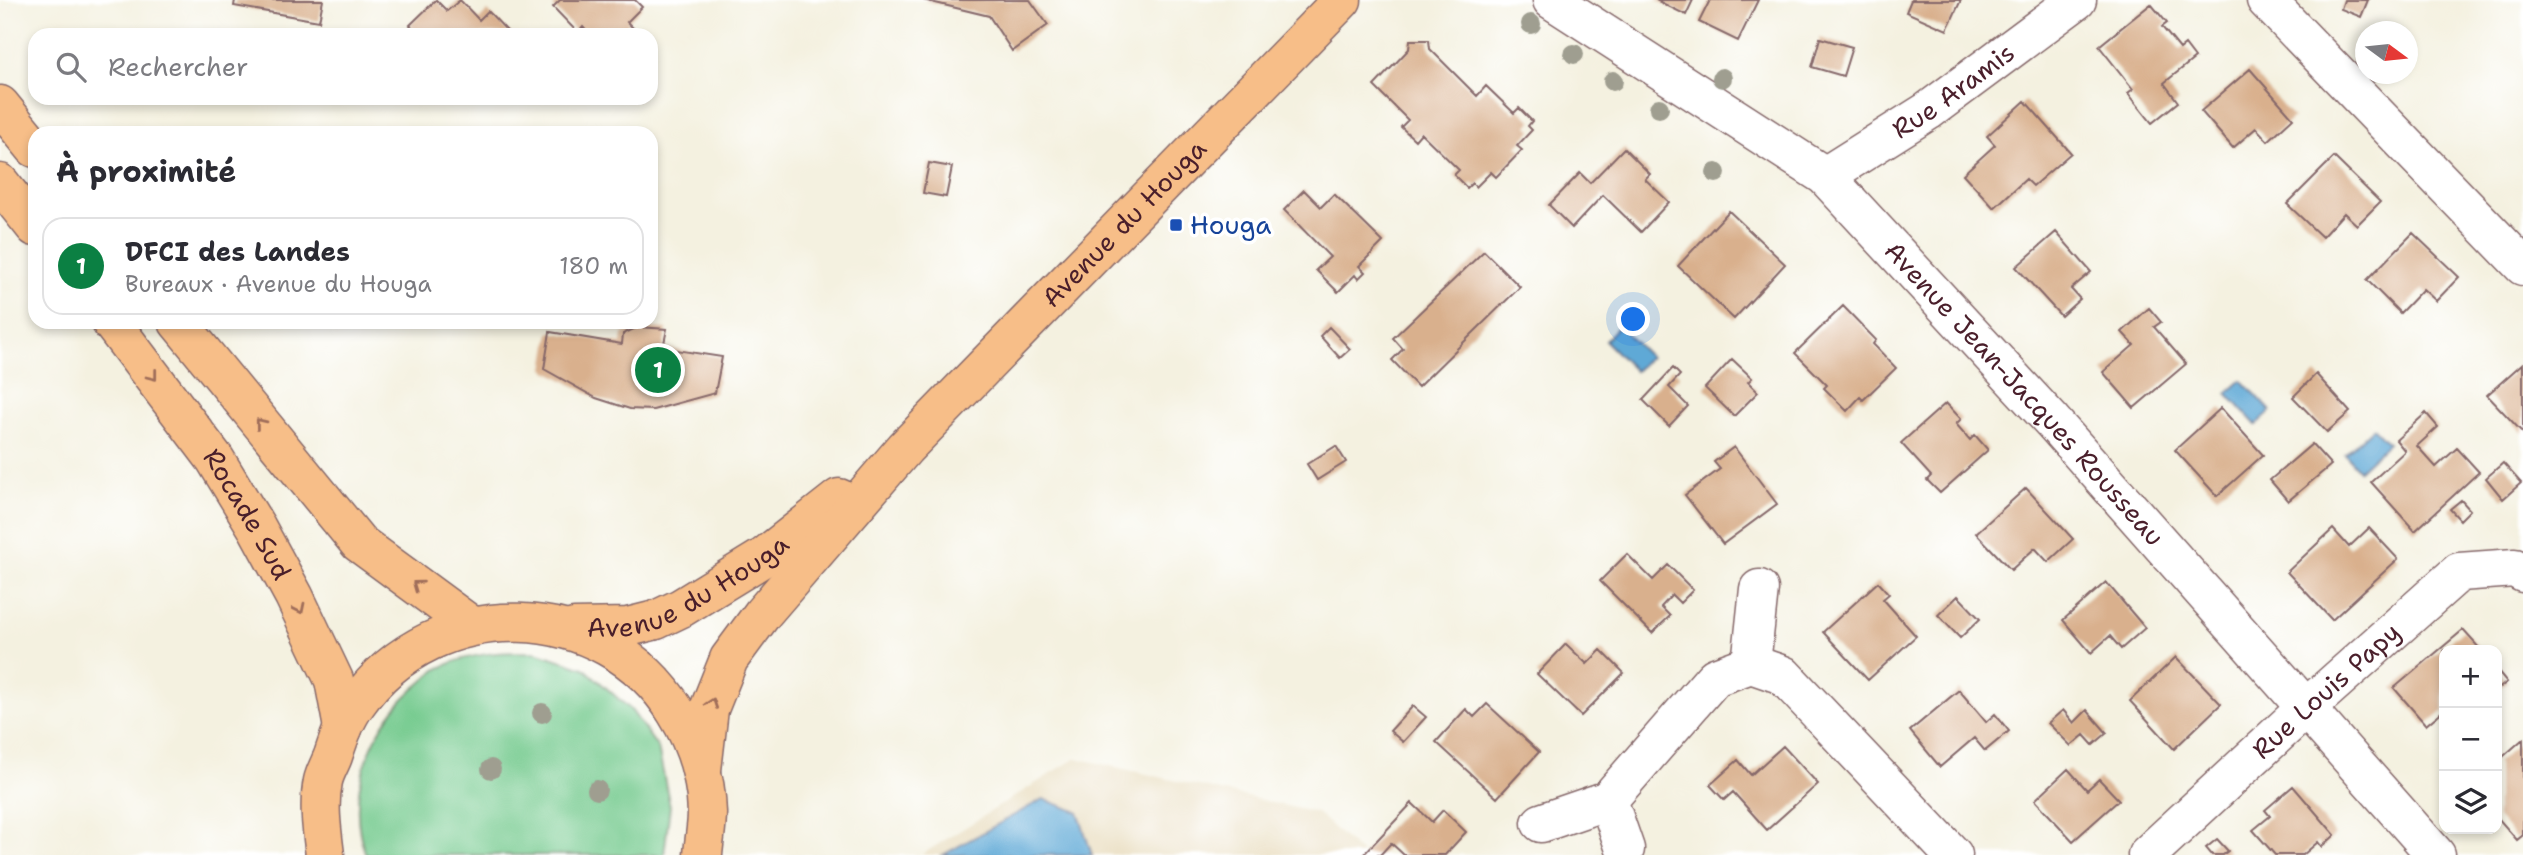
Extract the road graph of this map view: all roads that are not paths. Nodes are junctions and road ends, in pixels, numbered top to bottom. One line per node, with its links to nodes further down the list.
1 (1342, 0): 13 (main road, Avenue du Houga)
2 (1552, 0): 7 (street, Avenue Jean-Jacques Rousseau)
3 (2077, 0): 7 (street, Rue Aramis)
4 (2266, 0): 10 (street)
5 (0, 105): 6 (main road)
6 (28, 139)
7 (1825, 176): 19 (street, Avenue Jean-Jacques Rousseau)
8 (0, 183): 9 (main road)
9 (28, 218)
10 (2523, 266)
11 (116, 329): 20 (main road, Rocade Sud, one-way to 20)
12 (184, 329): 16 (main road, one-way to 12)
13 (905, 448): 17 (main road, Avenue du Houga); 21 (main road, Avenue du Houga, one-way to 13)
14 (2523, 573): 19 (street, Rue Louis Papy)
15 (1759, 589): 18 (street)
16 (472, 626): 17 (main road); 20 (main road)
17 (563, 628): 21 (main road)
18 (1751, 664): 22 (street); 27 (street)
19 (2305, 709): 28 (street, Rue Louis Papy); 29 (street, Avenue Jean-Jacques Rousseau)
20 (343, 728): 25 (main road)
21 (702, 770): 26 (main road)
22 (1608, 800): 23 (street); 24 (street)
23 (1541, 823)
24 (1625, 849)
25 (325, 855)
26 (703, 855)
27 (1954, 855)
28 (2147, 855)
29 (2436, 855)

